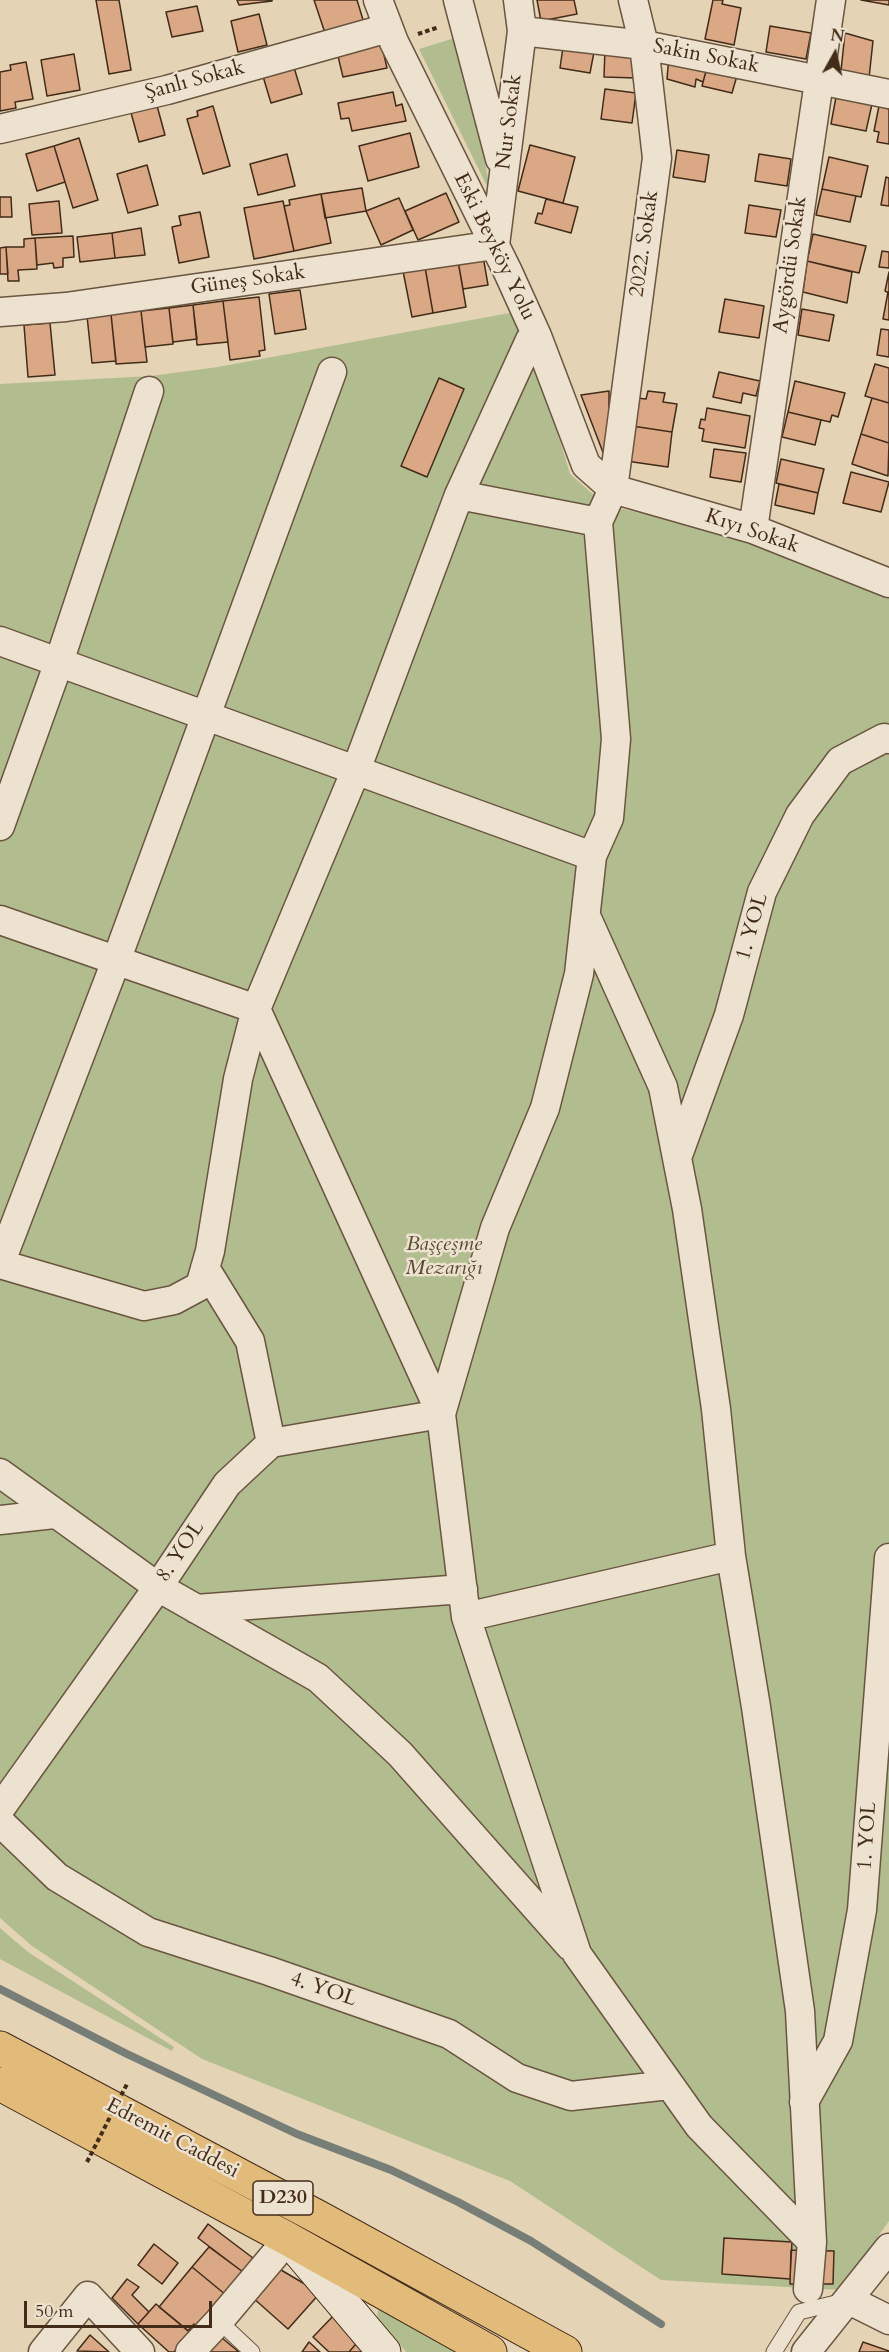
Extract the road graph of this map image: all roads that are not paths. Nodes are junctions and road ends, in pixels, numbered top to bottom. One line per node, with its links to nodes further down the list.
1 (378, 0): 6 (street, Eski Beyköy Yolu)
2 (458, 0): 12 (street)
3 (518, 0): 7 (street, Nur Sokak)
4 (633, 0): 8 (street, 2022. Sokak)
5 (831, 0): 9 (street, Aygördü Sokak)
6 (388, 28): 11 (street, Şanlı Sokak); 13 (street, Eski Beyköy Yolu)
7 (522, 31): 8 (street, Sakin Sokak); 12 (street, Nur Sokak)
8 (644, 45): 9 (street, Sakin Sokak); 18 (street, 2022. Sokak)
9 (818, 80): 10 (street, Sakin Sokak); 21 (street, Aygördü Sokak)
10 (889, 94)
11 (0, 129)
12 (504, 173): 13 (street, Nur Sokak)
13 (495, 245): 14 (street, Güneş Sokak); 18 (street, Eski Beyköy Yolu)
14 (0, 312)
15 (530, 340): 19 (street)
16 (332, 372): 25 (street)
17 (149, 391): 24 (street)
18 (613, 489): 20 (street, 2022. Sokak); 21 (street, Kıyı Sokak)
19 (459, 495): 20 (street); 27 (street)
20 (598, 522): 29 (street)
21 (753, 530): 22 (street, Kıyı Sokak)
22 (888, 578)
23 (0, 640): 24 (street)
24 (59, 662): 25 (street); 28 (street)
25 (205, 715): 27 (street); 32 (street)
26 (889, 739): 34 (street, 1. YOL)
27 (356, 770): 29 (street); 33 (street)
28 (0, 826)
29 (592, 856): 30 (street)
30 (585, 915): 34 (street); 37 (street)
31 (0, 920): 32 (street)
32 (116, 961): 33 (street); 35 (street)
33 (256, 1010): 36 (street); 37 (street)
34 (677, 1158): 42 (street)
35 (0, 1264): 36 (street)
36 (205, 1268): 38 (street)
37 (441, 1414): 38 (street); 45 (street)
38 (271, 1443): 44 (street, 8. YOL)
39 (0, 1473): 40 (street)
40 (54, 1514): 41 (street); 44 (street)
41 (0, 1520)
42 (731, 1556): 47 (street); 54 (street)
43 (889, 1558): 54 (street, 1. YOL)
44 (158, 1587): 46 (street); 48 (street, 8. YOL)
45 (463, 1589): 46 (street); 47 (street)
46 (196, 1609): 50 (street)
47 (466, 1617): 50 (street)
48 (0, 1809)
49 (0, 1822): 53 (street, 4. YOL)
50 (577, 1954): 53 (street)
51 (0, 2048): 68 (highway, Edremit Caddesi / D230)
52 (0, 2084): 55 (highway, Edremit Caddesi / D230)
53 (669, 2085): 56 (street)
54 (804, 2103): 56 (street)
55 (288, 2239): 61 (street); 66 (street); 67 (highway, Edremit Caddesi / D230)
56 (812, 2242): 58 (street)
57 (889, 2248): 59 (street)
58 (808, 2289)
59 (849, 2300): 60 (street); 69 (lane); 70 (street); 71 (street)
60 (889, 2320)
61 (219, 2321): 64 (street); 65 (lane)
62 (43, 2352): 63 (street)
63 (140, 2352)
64 (189, 2352)
65 (252, 2352)
66 (384, 2352)
67 (490, 2352)
68 (565, 2352)
69 (774, 2352)
70 (806, 2352)
71 (833, 2352)

